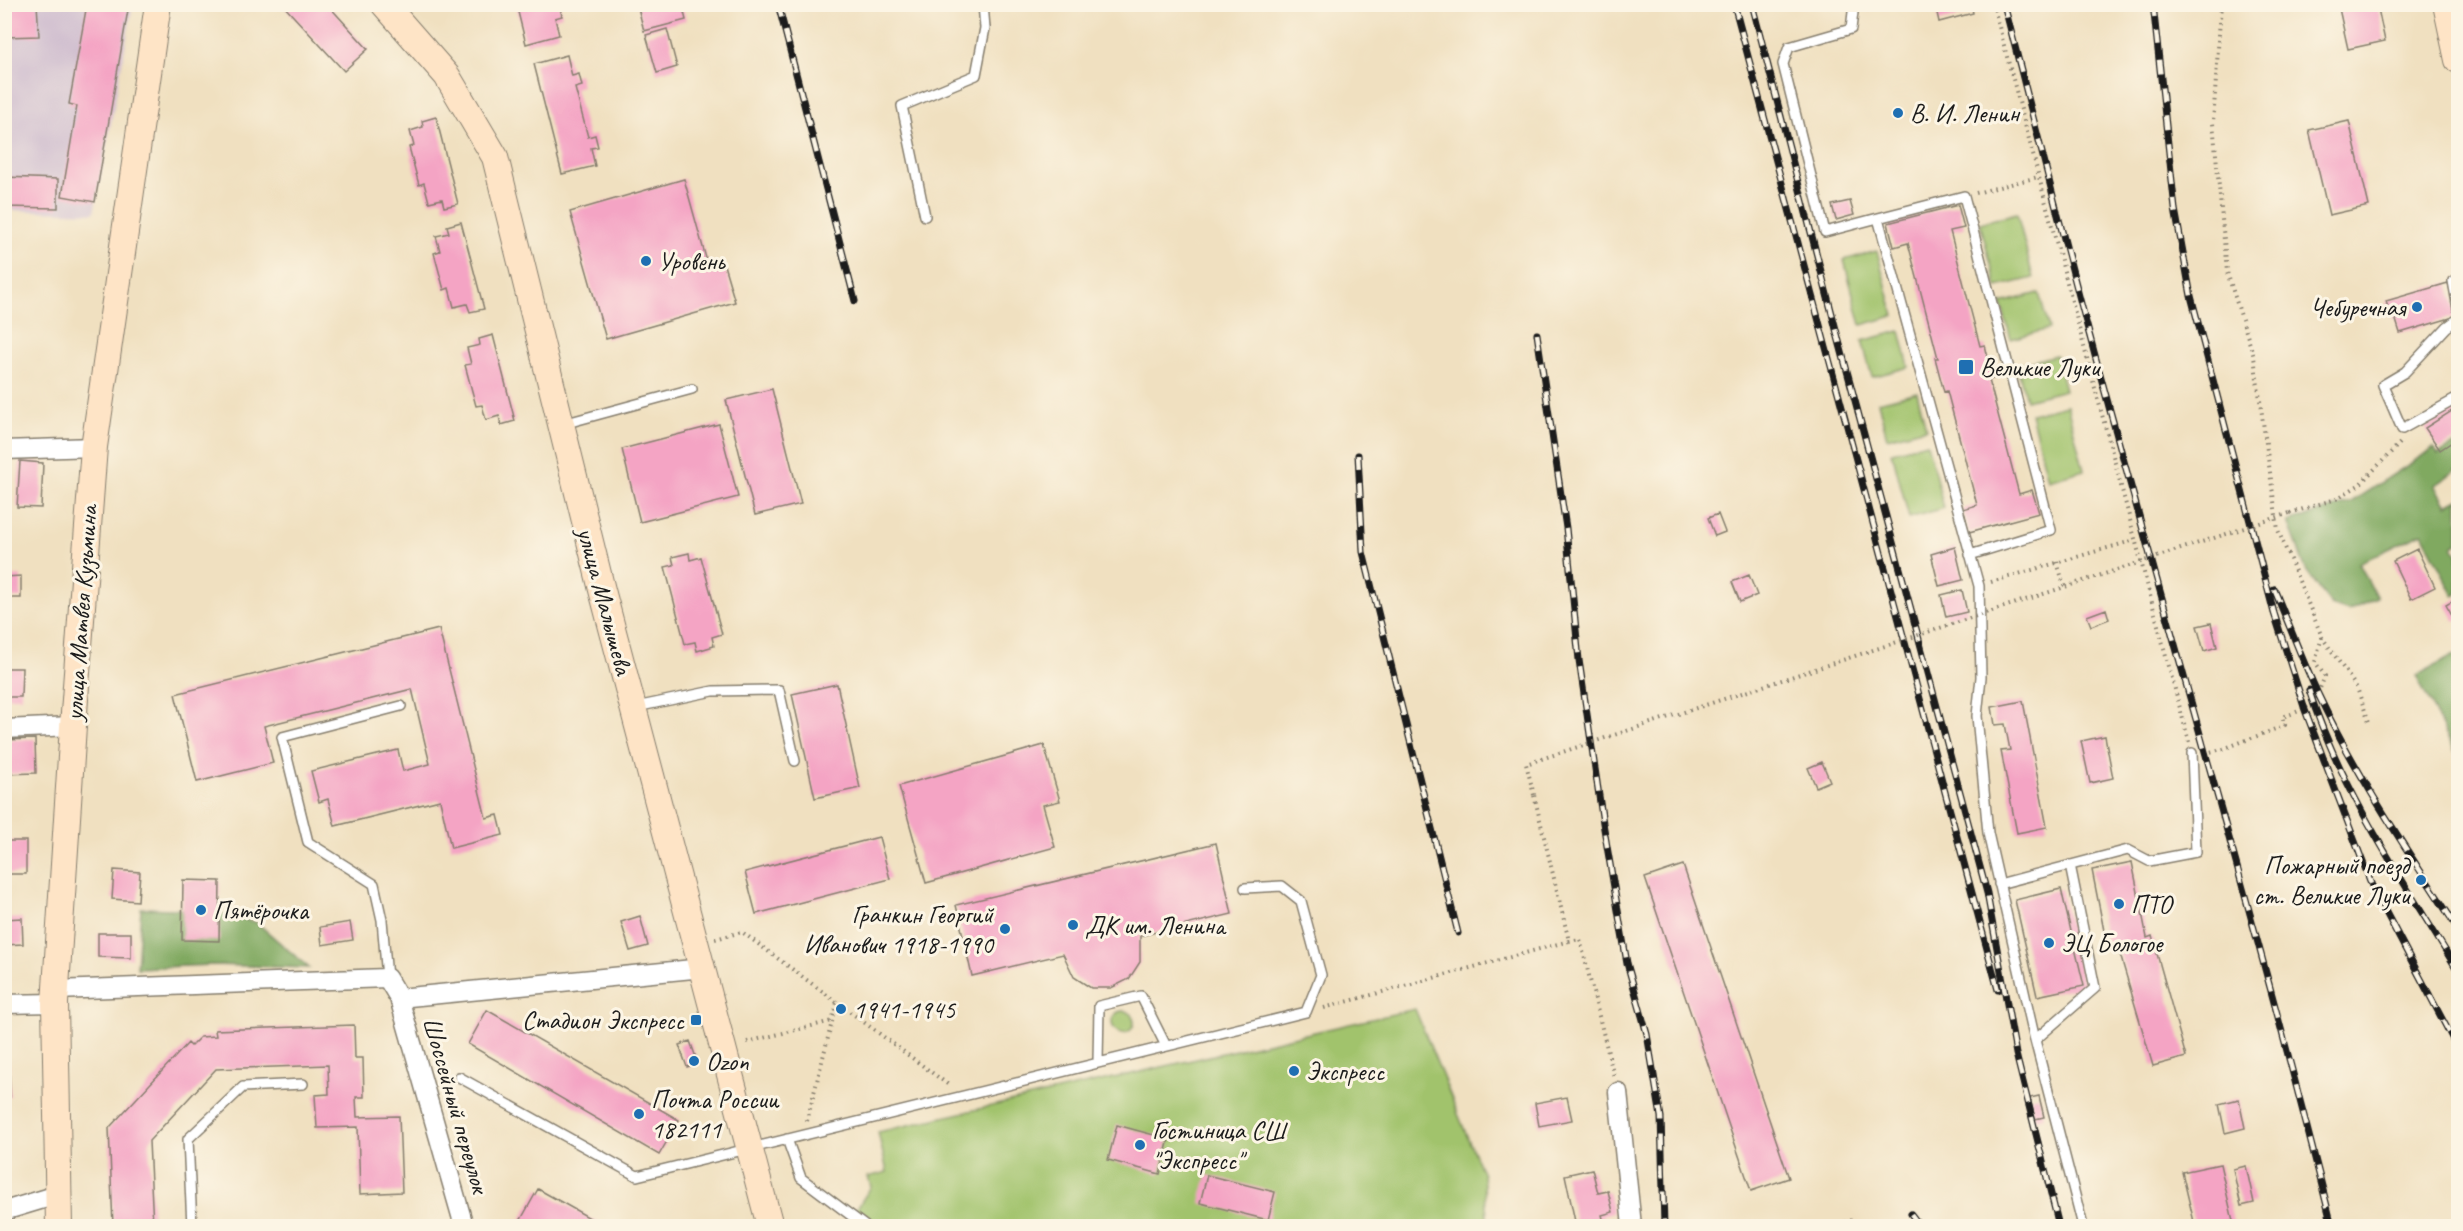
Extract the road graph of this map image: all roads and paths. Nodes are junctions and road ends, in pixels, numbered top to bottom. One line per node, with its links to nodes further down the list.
1 (158, 4): 20 (street, улица Матвея Кузьмина)
2 (384, 4): 19 (street, улица Малышева)
3 (983, 4): 11 (lane)
4 (1854, 4): 12 (lane)
5 (1993, 4): 9 (path)
6 (2221, 4): 27 (path)
7 (2446, 4): 8 (street)
8 (2457, 44)
9 (2038, 177): 10 (path); 22 (path)
10 (1964, 196): 12 (lane); 23 (lane)
11 (924, 216)
12 (1878, 218): 23 (lane)
13 (2458, 279): 14 (lane)
14 (2458, 309)
15 (2458, 320): 18 (lane)
16 (692, 389): 19 (lane)
17 (2458, 404): 18 (lane)
18 (2430, 414): 26 (path, bridge)
19 (561, 424): 29 (street, улица Малышева)
20 (94, 447): 21 (street); 31 (street, улица Матвея Кузьмина)
21 (4, 450)
22 (2135, 540): 24 (path); 33 (path)
23 (1970, 555): 25 (lane)
24 (2057, 562): 25 (path); 26 (path)
25 (1979, 586): 36 (lane)
26 (2065, 588): 38 (path, bridge)
27 (2322, 637): 30 (path); 33 (path)
28 (402, 706): 40 (lane)
29 (633, 708): 34 (lane); 39 (street, улица Малышева)
30 (2369, 722)
31 (73, 726): 32 (street); 41 (street, улица Матвея Кузьмина)
32 (4, 729)
33 (2192, 753): 35 (lane)
34 (795, 761)
35 (2070, 865): 36 (lane); 47 (lane)
36 (1999, 884): 47 (lane)
37 (1245, 888): 45 (lane)
38 (1569, 941): 45 (path); 53 (path)
39 (700, 956): 42 (street); 43 (path); 57 (street, улица Малышева)
40 (387, 978): 41 (street); 42 (street, Шоссейный переулок)
41 (55, 997): 44 (street); 58 (street, улица Матвея Кузьмина)
42 (399, 998): 63 (street, Шоссейный переулок)
43 (837, 1002): 46 (path); 54 (path)
44 (4, 1004)
45 (1306, 1012): 49 (lane)
46 (832, 1021): 48 (path); 55 (path)
47 (2035, 1040): 68 (lane)
48 (747, 1042)
49 (1166, 1046): 50 (lane); 50 (lane)
50 (1098, 1062): 54 (lane)
51 (459, 1077): 57 (lane)
52 (303, 1084): 62 (lane)
53 (1618, 1092): 66 (street)
54 (963, 1096): 55 (lane)
55 (803, 1135): 56 (lane)
56 (787, 1139): 57 (lane); 65 (lane)
57 (751, 1148): 64 (street, улица Малышева)
58 (57, 1195): 59 (street); 61 (street, улица Матвея Кузьмина)
59 (4, 1211)
60 (1853, 1220): 67 (path)
61 (59, 1227)
62 (192, 1227)
63 (464, 1227)
64 (770, 1227)
65 (865, 1227)
66 (1632, 1227)
67 (1827, 1227)
68 (2083, 1227)

